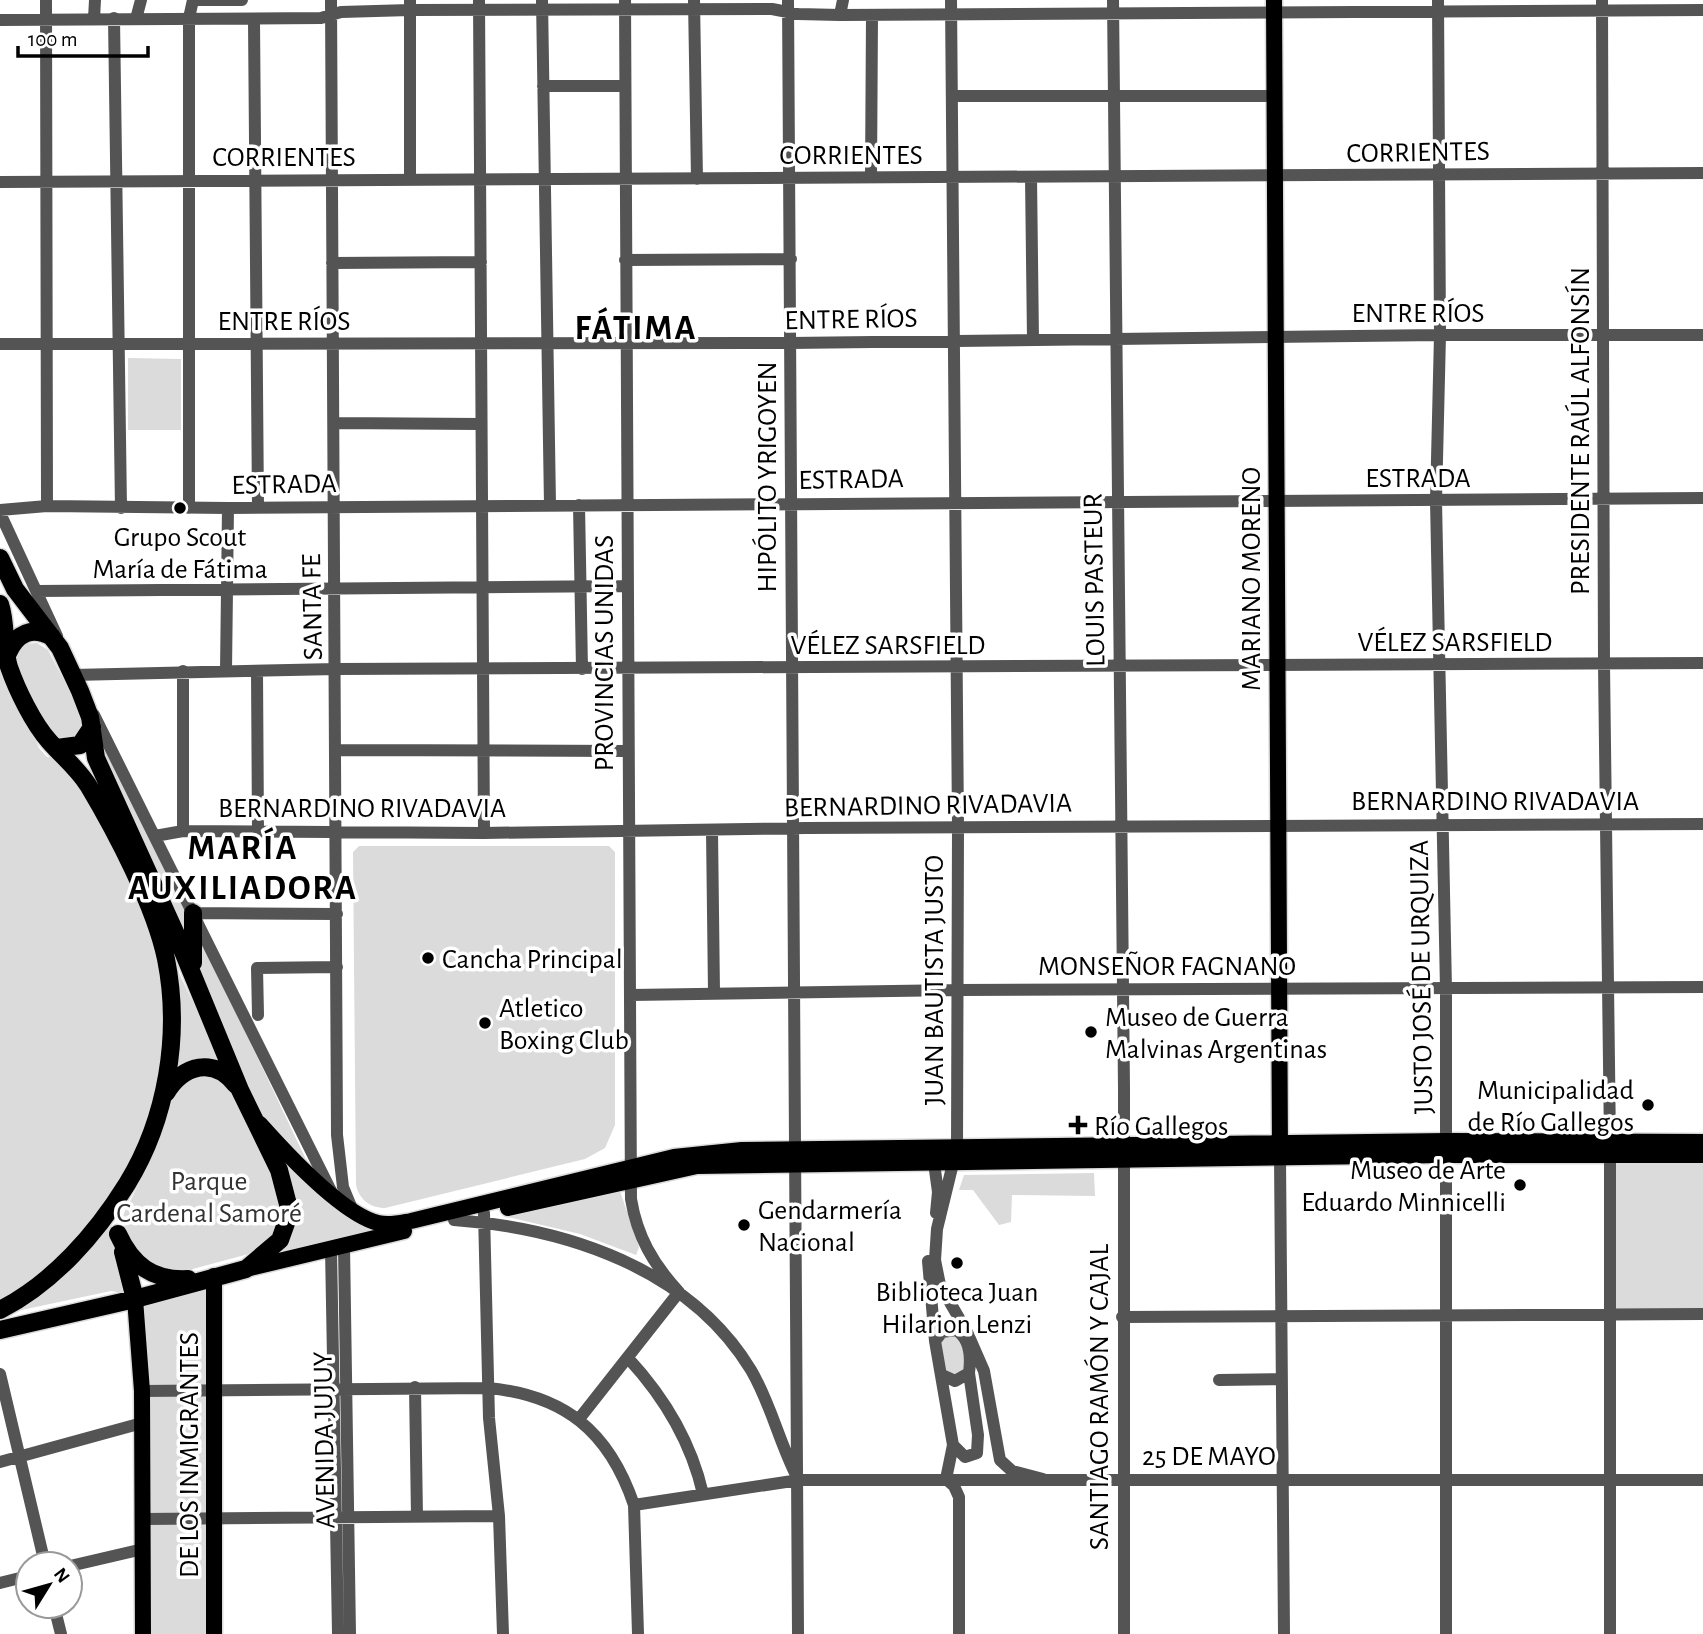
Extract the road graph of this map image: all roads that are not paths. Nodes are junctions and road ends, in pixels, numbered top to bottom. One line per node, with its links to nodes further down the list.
1 (46, 0): 26 (street)
2 (95, 0): 27 (street)
3 (141, 0): 28 (street)
4 (193, 0): 5 (street); 25 (street)
5 (242, 0)
6 (331, 0): 23 (street, SANTA FE)
7 (843, 0): 20 (street)
8 (951, 0): 22 (street, JUAN BAUTISTA JUSTO)
9 (410, 5): 10 (street); 23 (street); 49 (street)
10 (479, 5): 11 (street); 46 (street)
11 (542, 5): 12 (street); 31 (street)
12 (625, 5): 13 (street); 32 (street, PROVINCIAS UNIDAS)
13 (694, 5): 14 (street); 48 (street)
14 (788, 6): 20 (street); 44 (street, HIPÓLITO YRIGOYEN)
15 (1113, 6): 17 (street); 22 (street); 34 (street, LOUIS PASTEUR)
16 (1602, 6): 18 (street); 19 (street); 36 (street, PRESIDENTE RAÚL ALFONSÍN)
17 (1274, 7): 18 (street); 35 (main road, MARIANO MORENO)
18 (1438, 7): 39 (street, JUSTO JOSÉ DE URQUIZA)
19 (1703, 10)
20 (840, 15): 21 (street)
21 (872, 15): 22 (street); 40 (street)
22 (951, 15): 33 (street, JUAN BAUTISTA JUSTO)
23 (331, 16): 30 (street); 52 (street, SANTA FE)
24 (114, 18): 27 (street); 28 (street); 55 (street)
25 (189, 18): 28 (street); 30 (street); 50 (street)
26 (45, 19): 27 (street); 29 (street); 54 (street)
27 (94, 19)
28 (136, 19)
29 (0, 20)
30 (254, 20): 51 (street)
31 (543, 86): 32 (street); 47 (street)
32 (625, 86): 43 (street, PROVINCIAS UNIDAS)
33 (952, 96): 34 (street); 45 (street, JUAN BAUTISTA JUSTO)
34 (1115, 96): 35 (street); 38 (street, LOUIS PASTEUR)
35 (1275, 96): 42 (main road, MARIANO MORENO)
36 (1605, 173): 37 (street, CORRIENTES); 39 (street, CORRIENTES); 62 (street, PRESIDENTE RAÚL ALFONSÍN)
37 (1703, 173)
38 (1115, 176): 41 (street, CORRIENTES); 42 (street, CORRIENTES); 64 (street, LOUIS PASTEUR)
39 (1440, 176): 42 (street, CORRIENTES); 60 (street, JUSTO JOSÉ DE URQUIZA)
40 (871, 177): 44 (street, CORRIENTES); 45 (street, CORRIENTES)
41 (1031, 177): 45 (street, CORRIENTES); 65 (street)
42 (1275, 177): 63 (main road, MARIANO MORENO)
43 (625, 178): 47 (street, CORRIENTES); 48 (street, CORRIENTES); 57 (street, PROVINCIAS UNIDAS)
44 (791, 178): 48 (street, CORRIENTES); 56 (street, HIPÓLITO YRIGOYEN)
45 (952, 178): 66 (street, JUAN BAUTISTA JUSTO)
46 (480, 179): 47 (street, CORRIENTES); 49 (street, CORRIENTES); 58 (street)
47 (547, 179): 72 (street)
48 (697, 179)
49 (410, 180): 52 (street, CORRIENTES)
50 (187, 181): 51 (street, CORRIENTES); 55 (street, CORRIENTES); 76 (street)
51 (256, 181): 52 (street, CORRIENTES); 69 (street)
52 (331, 181): 59 (street, SANTA FE)
53 (0, 182): 54 (street, CORRIENTES)
54 (46, 182): 55 (street, CORRIENTES); 74 (street)
55 (116, 182): 75 (street)
56 (791, 258): 57 (street); 67 (street, HIPÓLITO YRIGOYEN)
57 (625, 261): 73 (street, PROVINCIAS UNIDAS)
58 (481, 262): 59 (street); 71 (street)
59 (332, 263): 70 (street, SANTA FE)
60 (1440, 335): 62 (street, ENTRE RÍOS); 63 (street, ENTRE RÍOS); 82 (street, JUSTO JOSÉ DE URQUIZA)
61 (1703, 335): 62 (street, ENTRE RÍOS)
62 (1603, 337): 80 (street, PRESIDENTE RAÚL ALFONSÍN)
63 (1275, 338): 64 (street, ENTRE RÍOS); 83 (main road, MARIANO MORENO)
64 (1116, 339): 65 (street, ENTRE RÍOS); 85 (street, LOUIS PASTEUR)
65 (1033, 340): 66 (street, ENTRE RÍOS)
66 (953, 341): 67 (street, ENTRE RÍOS); 81 (street, JUAN BAUTISTA JUSTO)
67 (790, 343): 73 (street, ENTRE RÍOS); 84 (street, HIPÓLITO YRIGOYEN)
68 (0, 344): 74 (street, ENTRE RÍOS)
69 (258, 344): 70 (street, ENTRE RÍOS); 76 (street, ENTRE RÍOS); 91 (street)
70 (333, 344): 71 (street, ENTRE RÍOS); 77 (street, SANTA FE)
71 (481, 344): 72 (street, ENTRE RÍOS); 78 (street)
72 (550, 344): 73 (street, ENTRE RÍOS); 87 (street)
73 (625, 344): 86 (street, PROVINCIAS UNIDAS)
74 (46, 345): 75 (street, ENTRE RÍOS); 89 (street)
75 (118, 345): 76 (street, ENTRE RÍOS); 93 (street)
76 (188, 345): 94 (street)
77 (334, 423): 78 (street); 92 (street, SANTA FE)
78 (481, 424): 90 (street)
79 (1703, 498): 80 (street, ESTRADA)
80 (1603, 500): 82 (street, ESTRADA); 109 (street, PRESIDENTE RAÚL ALFONSÍN)
81 (955, 501): 84 (street, ESTRADA); 85 (street, ESTRADA); 112 (street, JUAN BAUTISTA JUSTO)
82 (1436, 501): 83 (street, ESTRADA); 108 (street, JUSTO JOSÉ DE URQUIZA)
83 (1276, 502): 85 (street, ESTRADA); 110 (main road, MARIANO MORENO)
84 (789, 503): 86 (street, ESTRADA); 115 (street, HIPÓLITO YRIGOYEN)
85 (1117, 503): 111 (street, LOUIS PASTEUR)
86 (626, 504): 88 (street, ESTRADA); 99 (street, PROVINCIAS UNIDAS)
87 (550, 505): 88 (street, ESTRADA); 90 (street, ESTRADA)
88 (579, 505): 98 (street)
89 (47, 506): 93 (street, ESTRADA); 96 (street, ESTRADA)
90 (482, 506): 92 (street, ESTRADA); 100 (street)
91 (258, 507): 92 (street, ESTRADA); 95 (street, ESTRADA)
92 (334, 507): 101 (street, SANTA FE)
93 (121, 508): 94 (street, ESTRADA)
94 (189, 508): 95 (street, ESTRADA)
95 (228, 509): 102 (street)
96 (0, 511): 103 (street)
97 (0, 558): 105 (highway)
98 (580, 586): 99 (street); 100 (street); 113 (street)
99 (627, 586): 114 (street, PROVINCIAS UNIDAS)
100 (482, 587): 101 (street); 117 (street)
101 (335, 588): 102 (street); 116 (street, SANTA FE)
102 (226, 589): 103 (street); 119 (street)
103 (37, 591): 105 (street)
104 (0, 604): 106 (highway)
105 (57, 643): 106 (highway); 121 (highway)
106 (5, 657): 123 (highway)
107 (1703, 663): 109 (street, VÉLEZ SARSFIELD)
108 (1437, 664): 109 (street, VÉLEZ SARSFIELD); 110 (street, VÉLEZ SARSFIELD); 130 (street, JUSTO JOSÉ DE URQUIZA)
109 (1604, 665): 127 (street, PRESIDENTE RAÚL ALFONSÍN)
110 (1277, 666): 111 (street, VÉLEZ SARSFIELD); 129 (main road, MARIANO MORENO)
111 (1119, 667): 112 (street, VÉLEZ SARSFIELD); 132 (street, LOUIS PASTEUR)
112 (956, 668): 115 (street, VÉLEZ SARSFIELD); 131 (street, JUAN BAUTISTA JUSTO)
113 (582, 669): 114 (street, VÉLEZ SARSFIELD); 117 (street, VÉLEZ SARSFIELD)
114 (628, 669): 115 (street, VÉLEZ SARSFIELD); 126 (street, PROVINCIAS UNIDAS)
115 (792, 669): 133 (street, HIPÓLITO YRIGOYEN)
116 (336, 670): 117 (street, VÉLEZ SARSFIELD); 120 (street, VÉLEZ SARSFIELD); 124 (street, SANTA FE)
117 (483, 670): 125 (street)
118 (183, 671): 119 (street, VÉLEZ SARSFIELD); 121 (street, VÉLEZ SARSFIELD); 134 (street)
119 (226, 671): 120 (street, VÉLEZ SARSFIELD)
120 (257, 671): 135 (street)
121 (77, 683): 122 (highway); 140 (street)
122 (92, 727): 123 (highway); 145 (highway)
123 (57, 748): 156 (highway)
124 (337, 750): 125 (street); 138 (street, SANTA FE)
125 (483, 750): 126 (street); 139 (street)
126 (627, 751): 137 (street, PROVINCIAS UNIDAS)
127 (1606, 824): 128 (street, BERNARDINO RIVADAVIA); 130 (street, BERNARDINO RIVADAVIA); 144 (street, PRESIDENTE RAÚL ALFONSÍN)
128 (1703, 824)
129 (1278, 825): 130 (street, BERNARDINO RIVADAVIA); 132 (street, BERNARDINO RIVADAVIA); 147 (main road, MARIANO MORENO)
130 (1441, 825): 148 (street, JUSTO JOSÉ DE URQUIZA)
131 (958, 827): 132 (street, BERNARDINO RIVADAVIA); 133 (street, BERNARDINO RIVADAVIA); 149 (street, JUAN BAUTISTA JUSTO)
132 (1121, 827): 150 (street, LOUIS PASTEUR)
133 (794, 829): 136 (street, BERNARDINO RIVADAVIA); 151 (street, HIPÓLITO YRIGOYEN)
134 (183, 831): 135 (street, BERNARDINO RIVADAVIA); 140 (street, BERNARDINO RIVADAVIA)
135 (258, 831): 138 (street, BERNARDINO RIVADAVIA)
136 (712, 831): 137 (street, BERNARDINO RIVADAVIA); 152 (street)
137 (629, 832): 139 (street, BERNARDINO RIVADAVIA); 153 (street, PROVINCIAS UNIDAS)
138 (338, 833): 139 (street, BERNARDINO RIVADAVIA); 142 (street, SANTA FE)
139 (484, 833)
140 (155, 836): 141 (street)
141 (193, 914): 142 (street); 145 (highway); 160 (street)
142 (337, 914): 143 (street, SANTA FE)
143 (337, 967): 154 (street); 158 (street, SANTA FE)
144 (1609, 986): 146 (street, MONSEÑOR FAGNANO); 148 (street, MONSEÑOR FAGNANO); 162 (street, PRESIDENTE RAÚL ALFONSÍN)
145 (198, 987): 155 (highway)
146 (1703, 987)
147 (1279, 989): 148 (street, MONSEÑOR FAGNANO); 150 (street, MONSEÑOR FAGNANO); 163 (main road, MARIANO MORENO)
148 (1446, 989): 161 (street, JUSTO JOSÉ DE URQUIZA)
149 (958, 990): 150 (street, MONSEÑOR FAGNANO); 151 (street, MONSEÑOR FAGNANO); 165 (street, JUAN BAUTISTA JUSTO)
150 (1122, 990): 164 (street, LOUIS PASTEUR)
151 (793, 991): 152 (street, MONSEÑOR FAGNANO); 167 (street, HIPÓLITO YRIGOYEN)
152 (714, 993): 153 (street, MONSEÑOR FAGNANO)
153 (631, 995): 169 (street, PROVINCIAS UNIDAS)
154 (258, 1015)
155 (240, 1090): 156 (highway); 157 (highway)
156 (164, 1095): 171 (highway)
157 (256, 1120): 170 (main road); 178 (highway)
158 (337, 1135): 160 (street); 172 (street, SANTA FE)
159 (1703, 1142): 162 (main road)
160 (308, 1147): 170 (street)
161 (1446, 1148): 162 (main road); 163 (main road); 188 (street, JUSTO JOSÉ DE URQUIZA)
162 (1610, 1149): 166 (main road); 189 (street, PRESIDENTE RAÚL ALFONSÍN)
163 (1280, 1150): 164 (main road); 191 (street)
164 (1123, 1153): 165 (main road); 190 (street, SANTIAGO RAMÓN Y CAJAL)
165 (957, 1155): 167 (main road); 168 (main road); 179 (street, JUAN BAUTISTA JUSTO)
166 (1703, 1155)
167 (795, 1156): 168 (main road); 169 (main road); 214 (street, HIPÓLITO YRIGOYEN)
168 (933, 1163): 179 (street)
169 (630, 1173): 172 (main road); 173 (main road); 176 (street, PROVINCIAS UNIDAS)
170 (332, 1194): 172 (main road)
171 (117, 1200): 174 (highway); 186 (highway)
172 (353, 1211)
173 (484, 1218): 175 (main road); 177 (street); 203 (street)
174 (118, 1234): 180 (highway); 183 (highway)
175 (338, 1247): 178 (main road); 201 (street, AVENIDA JUJUY)
176 (644, 1247): 177 (street); 182 (street, PROVINCIAS UNIDAS)
177 (624, 1260): 182 (street)
178 (246, 1269): 180 (highway)
179 (932, 1270): 181 (street)
180 (213, 1277): 183 (highway); 204 (main road, DE LOS INMIGRANTES)
181 (935, 1286): 184 (street); 185 (street)
182 (678, 1292): 195 (street); 214 (street)
183 (135, 1299): 192 (highway); 205 (main road)
184 (950, 1302): 185 (street); 193 (street)
185 (932, 1307): 194 (street)
186 (0, 1310)
187 (1703, 1314): 189 (street)
188 (1447, 1315): 189 (street); 191 (street); 213 (street, JUSTO JOSÉ DE URQUIZA)
189 (1608, 1315): 217 (street, PRESIDENTE RAÚL ALFONSÍN)
190 (1122, 1317): 191 (street); 215 (street, SANTIAGO RAMÓN Y CAJAL)
191 (1282, 1317): 199 (street)
192 (0, 1330)
193 (966, 1334): 194 (street); 196 (street); 212 (street)
194 (935, 1341): 198 (street)
195 (628, 1358): 206 (street); 219 (street)
196 (970, 1373): 198 (street); 208 (street)
197 (0, 1374): 209 (street)
198 (942, 1375): 208 (street)
199 (1282, 1379): 200 (street); 216 (street)
200 (1219, 1380)
201 (341, 1387): 202 (street); 204 (street); 224 (street, AVENIDA JUJUY)
202 (415, 1387): 203 (street); 222 (street)
203 (488, 1388): 206 (street); 221 (street)
204 (214, 1389): 205 (street); 223 (main road, DE LOS INMIGRANTES)
205 (142, 1391): 207 (main road)
206 (579, 1419): 220 (street)
207 (142, 1423): 209 (street); 225 (main road)
208 (953, 1445): 211 (street)
209 (19, 1457): 210 (street); 227 (street)
210 (0, 1462)
211 (946, 1479): 212 (street, 25 DE MAYO); 214 (street, 25 DE MAYO); 236 (street)
212 (1043, 1479): 215 (street, 25 DE MAYO)
213 (1447, 1479): 216 (street, 25 DE MAYO); 217 (street, 25 DE MAYO); 239 (street, JUSTO JOSÉ DE URQUIZA)
214 (799, 1480): 219 (street, 25 DE MAYO); 235 (street, HIPÓLITO YRIGOYEN)
215 (1122, 1480): 216 (street, 25 DE MAYO); 237 (street, SANTIAGO RAMÓN Y CAJAL)
216 (1283, 1480): 238 (street)
217 (1608, 1480): 218 (street, 25 DE MAYO); 240 (street, PRESIDENTE RAÚL ALFONSÍN)
218 (1703, 1480)
219 (703, 1494): 220 (street, 25 DE MAYO)
220 (634, 1506): 234 (street)
221 (499, 1516): 222 (street); 233 (street)
222 (417, 1517): 224 (street)
223 (215, 1518): 224 (street); 225 (street); 230 (main road, DE LOS INMIGRANTES)
224 (343, 1518): 231 (street, AVENIDA JUJUY); 232 (street, AVENIDA JUJUY)
225 (144, 1519): 226 (main road)
226 (143, 1549): 228 (street); 229 (main road)
227 (42, 1550)
228 (84, 1563)
229 (143, 1634)
230 (214, 1634)
231 (338, 1634)
232 (351, 1634)
233 (503, 1634)
234 (638, 1634)
235 (798, 1634)
236 (959, 1634)
237 (1124, 1634)
238 (1284, 1634)
239 (1446, 1634)
240 (1610, 1634)

